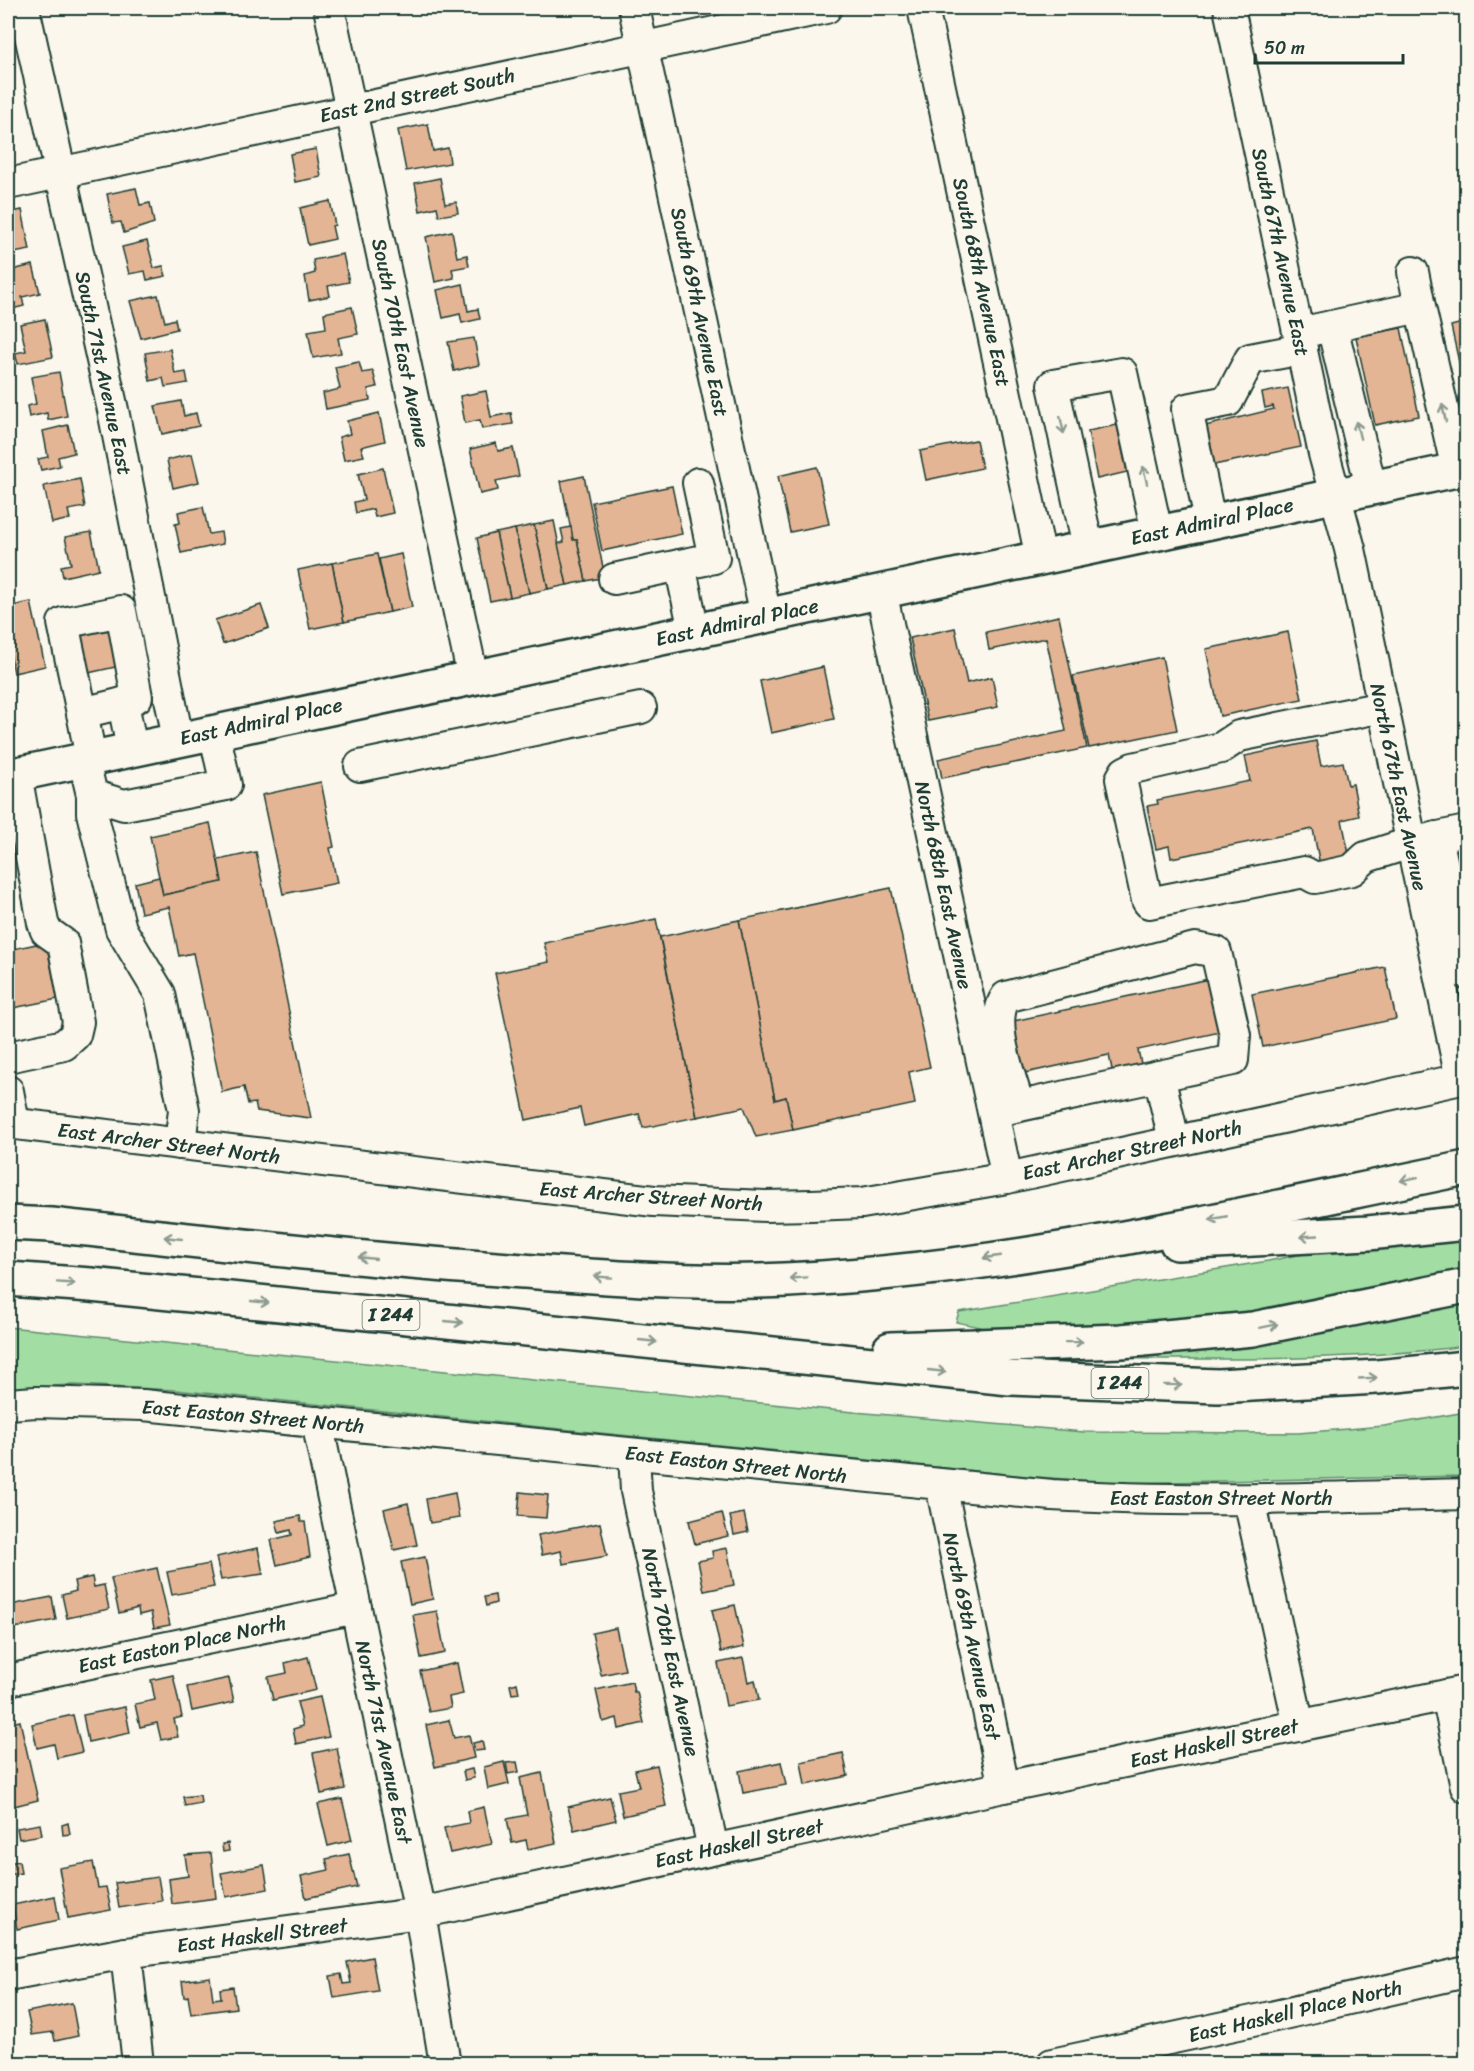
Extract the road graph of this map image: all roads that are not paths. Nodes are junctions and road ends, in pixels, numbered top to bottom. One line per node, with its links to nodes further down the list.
1 (24, 8): 9 (street, South 71st Avenue East)
2 (329, 8): 8 (street, South 70th East Avenue)
3 (634, 8): 7 (street, South 69th Avenue East)
4 (826, 8): 7 (street, East 2nd Street South)
5 (923, 8): 16 (street, South 68th Avenue East)
6 (1229, 8): 14 (street, South 67th Avenue East)
7 (643, 46): 8 (street, East 2nd Street South); 22 (street, South 69th Avenue East)
8 (351, 109): 9 (street, East 2nd Street South); 32 (street, South 70th East Avenue)
9 (60, 173): 10 (street, East 2nd Street South); 38 (street, South 71st Avenue East)
10 (8, 184)
11 (1413, 272): 12 (street)
12 (1420, 307): 13 (street); 17 (street, one-way to 12)
13 (1332, 326): 14 (street); 19 (street, one-way to 13)
14 (1300, 341): 20 (street, South 67th Avenue East); 21 (street)
15 (1053, 385): 16 (street); 24 (street, one-way to 15); 25 (street, one-way to 25)
16 (1006, 395): 26 (street, South 68th Avenue East)
17 (1462, 469): 19 (main road, East Admiral Place)
18 (698, 483): 23 (street)
19 (1371, 488): 20 (main road, East Admiral Place)
20 (1335, 495): 21 (main road, East Admiral Place); 34 (street, North 67th East Avenue)
21 (1210, 521): 24 (main road, East Admiral Place)
22 (746, 523): 23 (street); 30 (street, South 69th Avenue East)
23 (708, 531): 27 (street)
24 (1157, 532): 25 (main road, East Admiral Place)
25 (1088, 547): 26 (main road, East Admiral Place)
26 (1041, 558): 29 (main road, East Admiral Place)
27 (680, 566): 28 (street); 31 (street)
28 (614, 579)
29 (881, 591): 30 (main road, East Admiral Place); 52 (street, North 68th East Avenue)
30 (766, 616): 31 (main road, East Admiral Place)
31 (694, 631): 32 (main road, East Admiral Place)
32 (473, 678): 37 (main road, East Admiral Place)
33 (123, 703): 36 (street); 36 (street); 39 (street)
34 (1383, 707): 45 (street, North 67th East Avenue); 45 (street)
35 (640, 708): 41 (street)
36 (82, 713): 40 (street)
37 (214, 732): 38 (main road, East Admiral Place); 43 (street)
38 (178, 739): 39 (main road, East Admiral Place)
39 (132, 749): 40 (main road, East Admiral Place)
40 (87, 759): 42 (main road, East Admiral Place); 43 (street)
41 (360, 766)
42 (12, 775): 48 (street)
43 (92, 795): 55 (street)
44 (1467, 831): 45 (street)
45 (1424, 840): 46 (street); 47 (street, North 67th East Avenue)
46 (1467, 974)
47 (1454, 990): 50 (street, North 67th East Avenue)
48 (8, 1057)
49 (1160, 1076): 52 (street); 52 (street); 54 (street)
50 (1464, 1079): 54 (street, East Archer Street North)
51 (8, 1091): 53 (street)
52 (1006, 1109): 57 (street, North 68th East Avenue)
53 (11, 1123): 55 (street, East Archer Street North)
54 (1174, 1140): 57 (street, East Archer Street North)
55 (180, 1144): 57 (street, East Archer Street North)
56 (1467, 1168): 60 (main road, one-way to 60)
57 (1007, 1178)
58 (8, 1223): 60 (main road, one-way to 58)
59 (1467, 1223): 60 (main road, one-way to 60)
60 (1050, 1250)
61 (8, 1279): 63 (main road, I 244, one-way to 63)
62 (1467, 1286): 63 (main road, one-way to 62)
63 (774, 1354): 64 (main road, I 244, one-way to 64)
64 (1467, 1368)
65 (8, 1404): 66 (street, East Easton Street North)
66 (317, 1422): 67 (street, East Easton Street North); 71 (street, North 71st Avenue East)
67 (634, 1454): 68 (street, East Easton Street North); 77 (street, North 70th East Avenue)
68 (941, 1485): 70 (street, East Easton Street North); 76 (street, North 69th Avenue East)
69 (1467, 1494): 70 (street, East Easton Street North)
70 (1249, 1500): 74 (street)
71 (356, 1608): 72 (street, East Easton Place North); 78 (street, North 71st Avenue East)
72 (8, 1680)
73 (1457, 1693): 74 (street, East Haskell Street); 75 (street)
74 (1299, 1726): 76 (street, East Haskell Street)
75 (1467, 1786)
76 (1004, 1787): 77 (street, East Haskell Street)
77 (713, 1849): 78 (street, East Haskell Street)
78 (420, 1913): 79 (street, East Haskell Street); 83 (street, North 71st Avenue East)
79 (126, 1953): 81 (street, East Haskell Street); 82 (street)
80 (1467, 1972): 84 (street, East Haskell Place North)
81 (8, 1975)
82 (138, 2064)
83 (445, 2064)
84 (1052, 2064)

